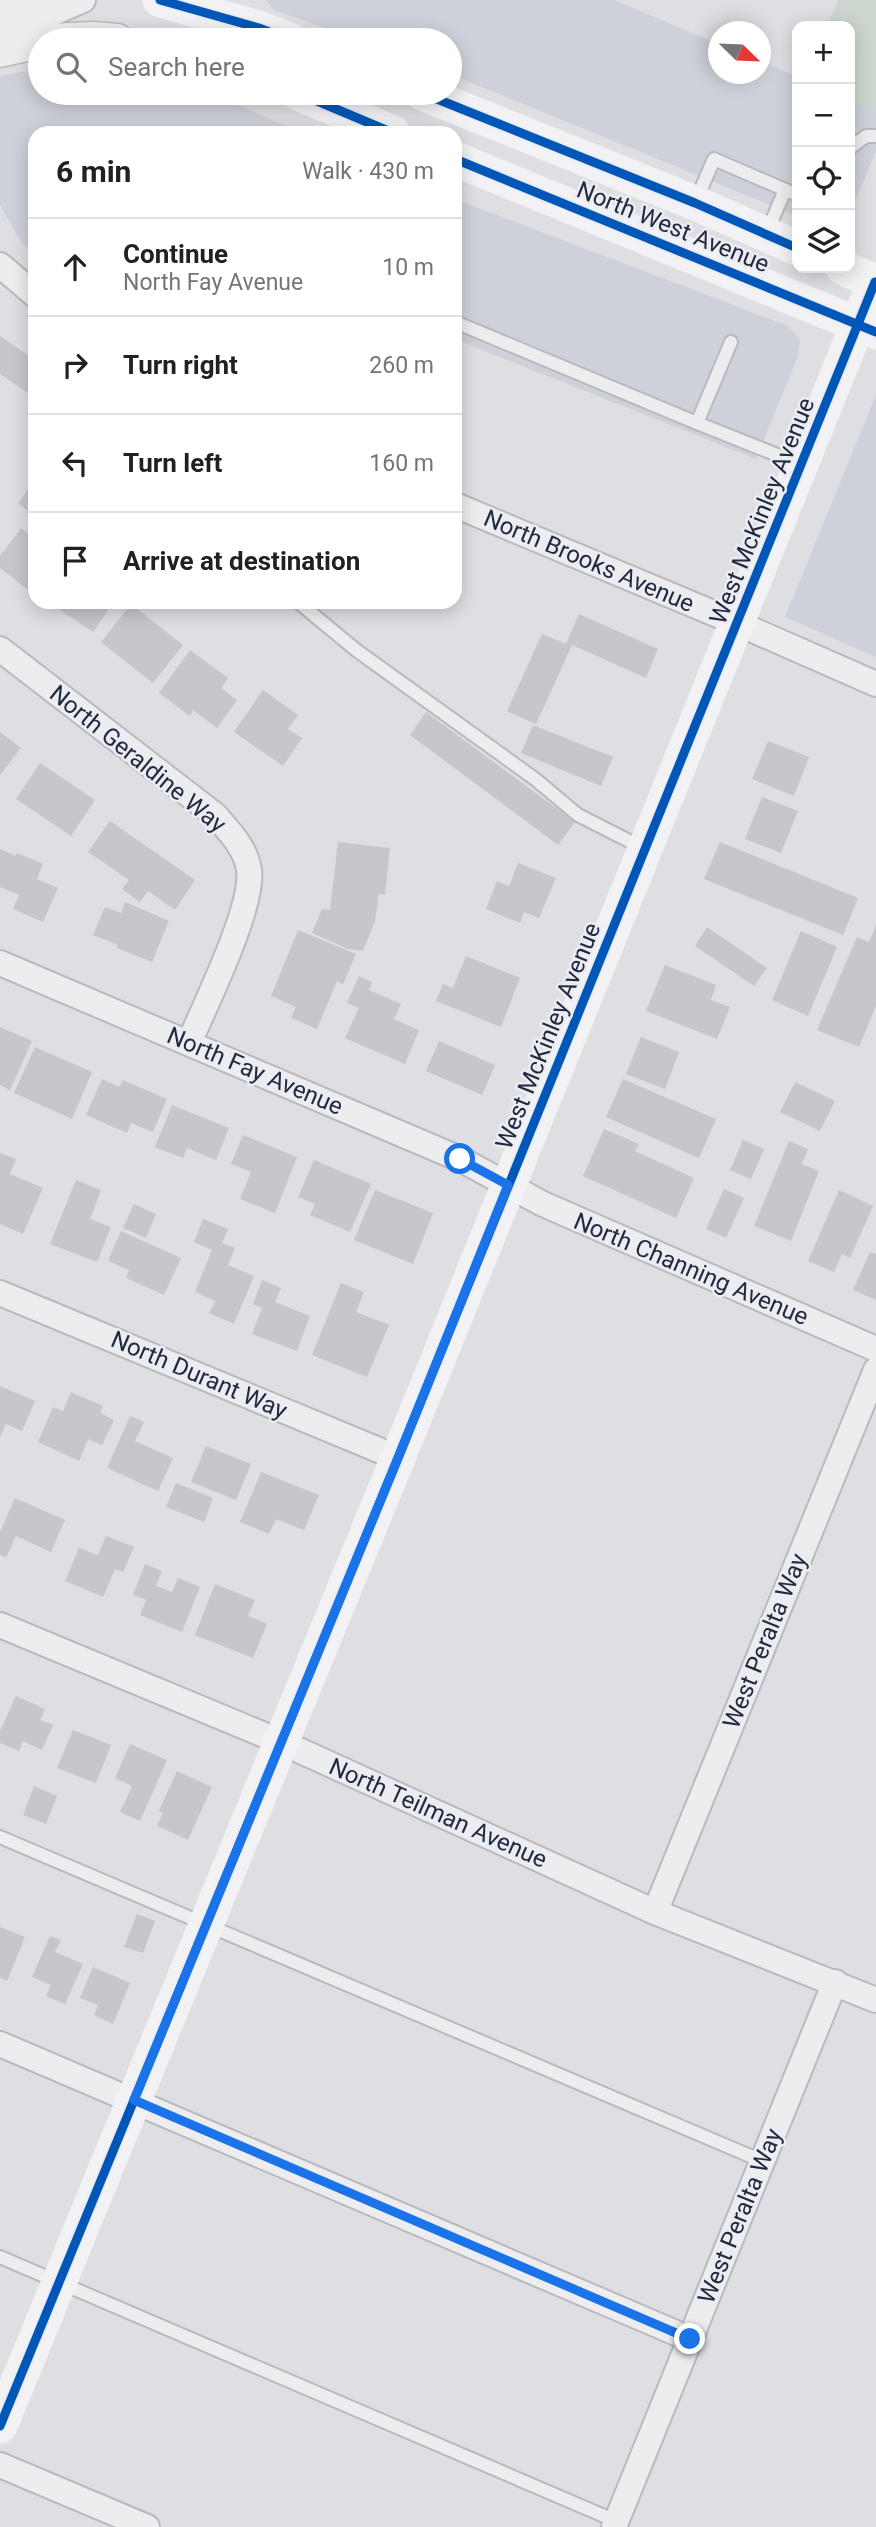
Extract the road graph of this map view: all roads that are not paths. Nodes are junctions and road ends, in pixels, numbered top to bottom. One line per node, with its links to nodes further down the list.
1 (64, 0): 4 (street)
2 (83, 0): 6 (street)
3 (160, 0): 5 (main road)
4 (0, 11)
5 (265, 23)
6 (0, 29)
7 (28, 45): 8 (street)
8 (0, 51)
9 (326, 105): 13 (main road)
10 (381, 105): 11 (main road)
11 (420, 105)
12 (451, 105): 18 (main road, North West Avenue)
13 (376, 126)
14 (462, 135): 18 (main road)
15 (876, 136): 16 (lane)
16 (851, 147)
17 (462, 162): 27 (main road, North West Avenue)
18 (631, 177): 20 (main road, North West Avenue)
19 (791, 193): 20 (lane); 21 (lane)
20 (695, 203): 21 (main road, North West Avenue)
21 (782, 241)
22 (0, 265): 25 (street)
23 (855, 273): 24 (main road)
24 (876, 282): 27 (main road, West McKinley Avenue)
25 (28, 289)
26 (462, 325): 29 (lane)
27 (867, 328): 30 (main road, West McKinley Avenue)
28 (731, 342): 29 (lane)
29 (696, 424): 30 (lane)
30 (801, 465): 33 (main road, West McKinley Avenue)
31 (462, 508): 33 (street, North Brooks Avenue)
32 (306, 609): 36 (lane)
33 (737, 623): 35 (street, North Brooks Avenue); 36 (main road, West McKinley Avenue)
34 (0, 649): 38 (street, North Geraldine Way)
35 (876, 684)
36 (645, 849): 39 (main road, West McKinley Avenue)
37 (0, 963): 38 (street, North Fay Avenue)
38 (189, 1043): 39 (street, North Fay Avenue)
39 (508, 1185): 41 (street, North Channing Avenue); 43 (main road, West McKinley Avenue)
40 (0, 1293): 43 (street, North Durant Way)
41 (876, 1349)
42 (876, 1370): 47 (street, West Peralta Way)
43 (398, 1458): 45 (main road, West McKinley Avenue)
44 (0, 1625): 45 (street, North Teilman Avenue)
45 (281, 1742): 47 (street, North Teilman Avenue); 48 (main road, West McKinley Avenue)
46 (0, 1837): 48 (lane)
47 (655, 1912): 49 (street, North Teilman Avenue)
48 (206, 1925): 52 (main road, West McKinley Avenue); 53 (lane)
49 (835, 1982): 50 (street, North Teilman Avenue); 53 (street, West Peralta Way)
50 (876, 2000)
51 (0, 2044): 52 (street)
52 (134, 2100): 55 (main road, West McKinley Avenue); 56 (street)
53 (762, 2161): 56 (street, West Peralta Way)
54 (0, 2256): 55 (lane)
55 (59, 2282): 57 (main road, West McKinley Avenue); 59 (lane)
56 (690, 2339): 59 (street, West Peralta Way)
57 (0, 2426)
58 (0, 2465): 60 (street)
59 (615, 2524)
60 (148, 2527)

